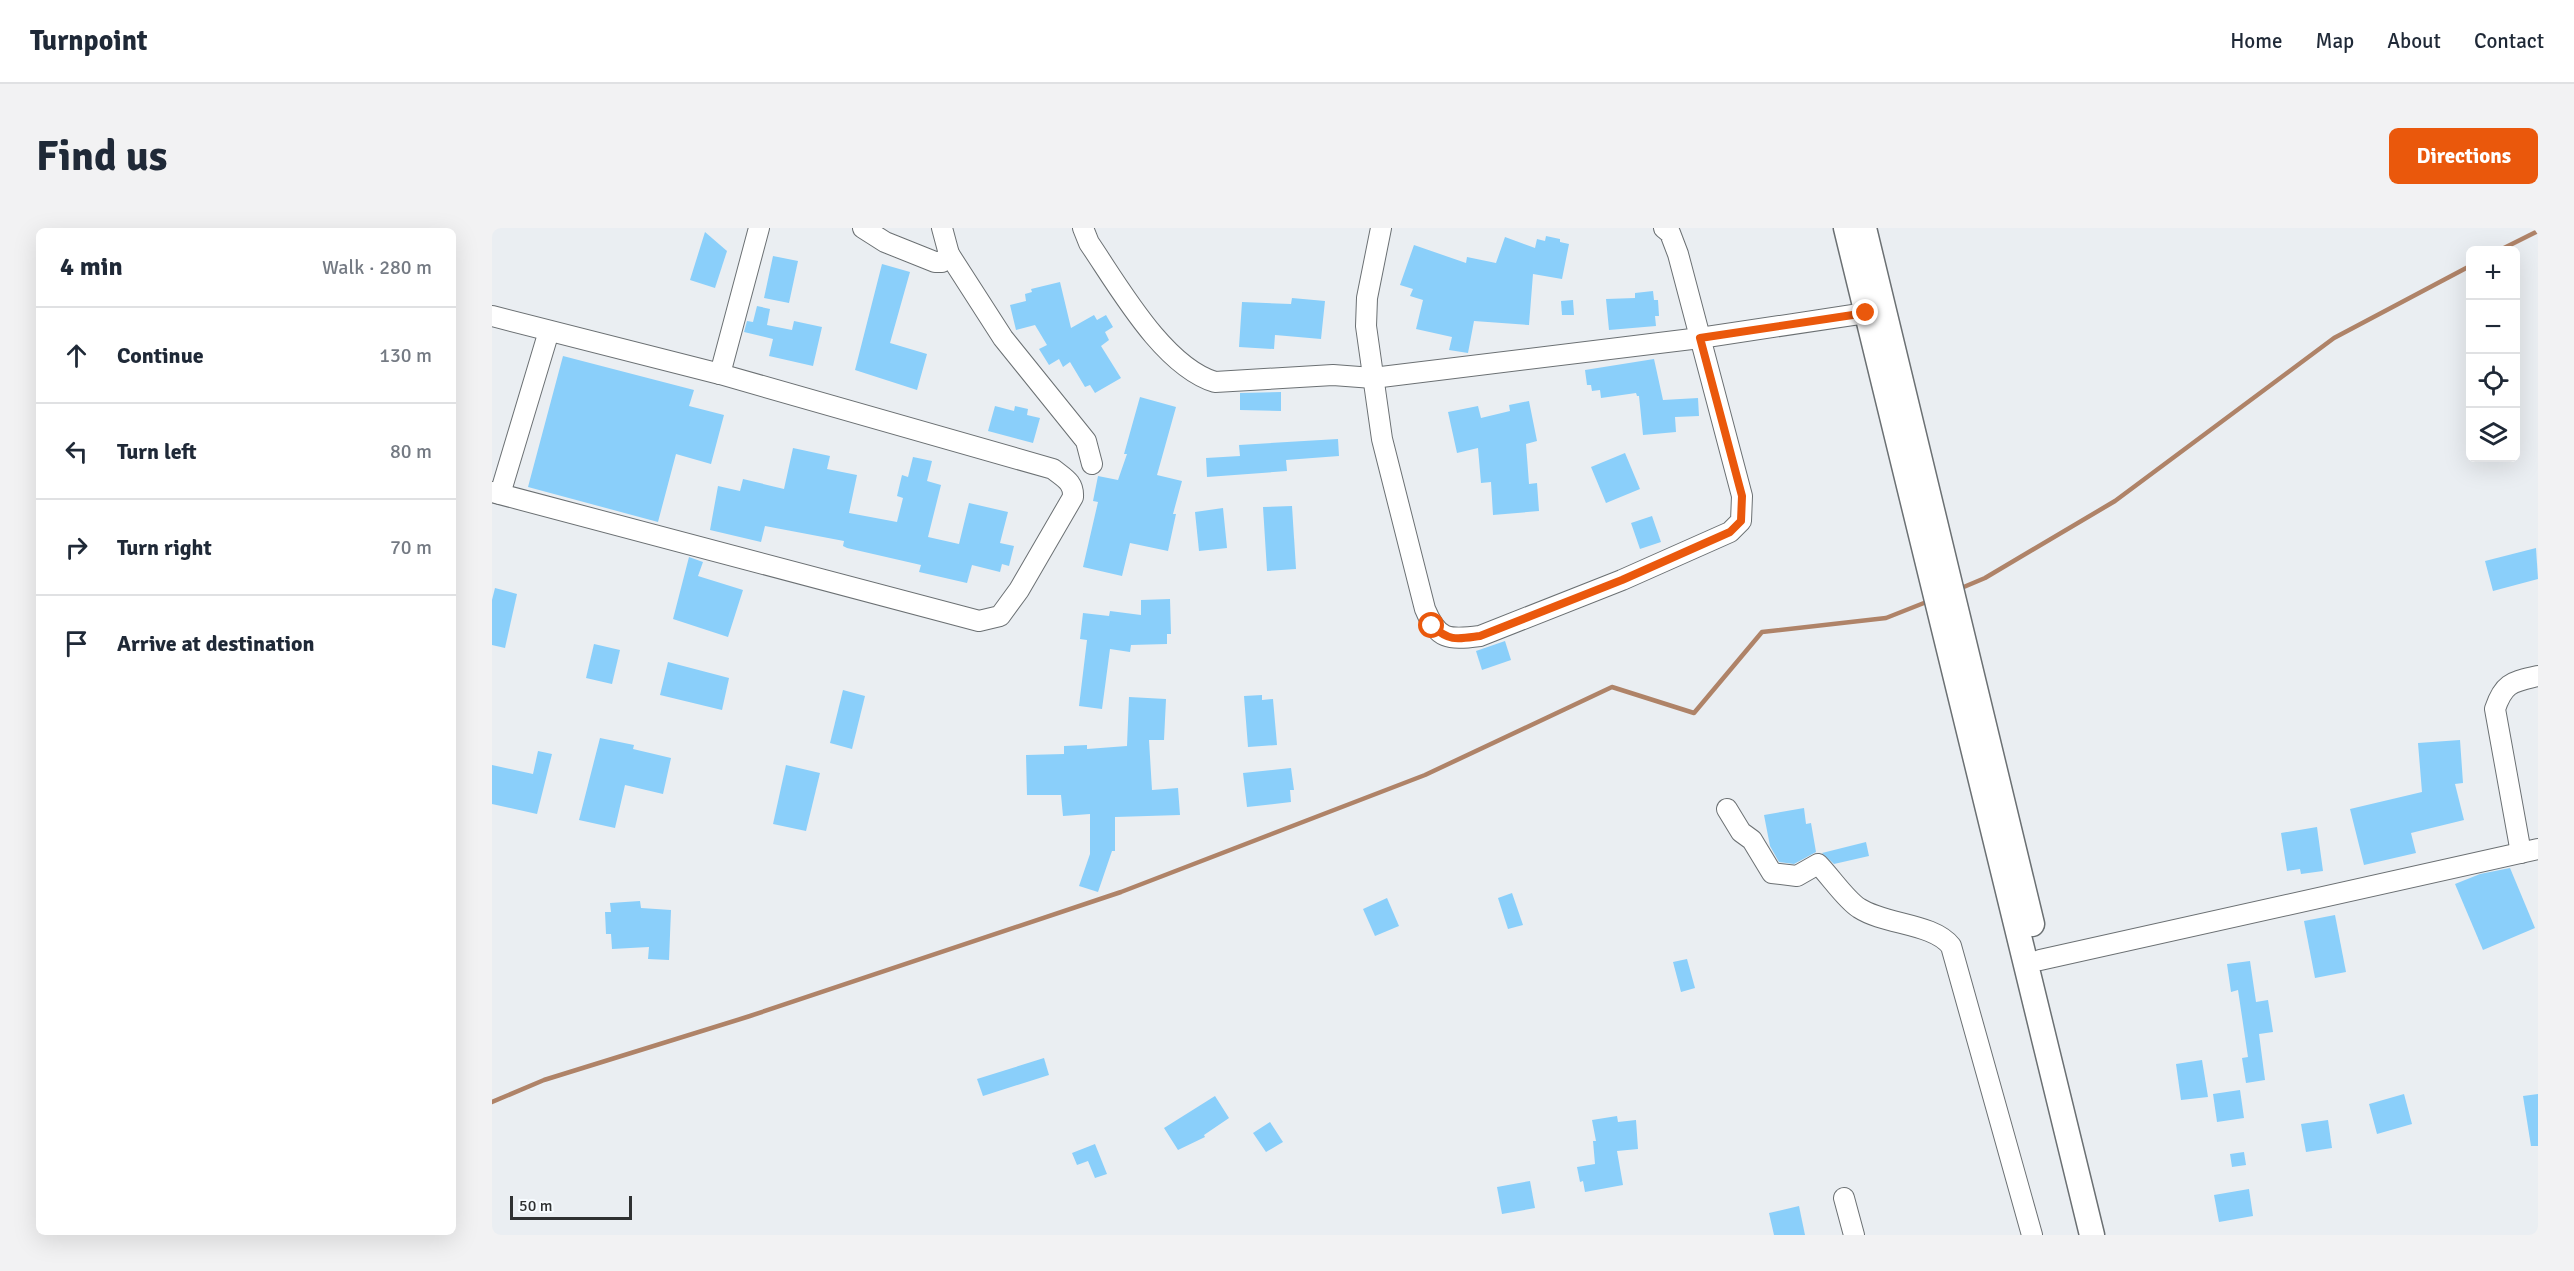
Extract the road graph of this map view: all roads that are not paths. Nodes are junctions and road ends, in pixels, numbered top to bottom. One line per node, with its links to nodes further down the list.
1 (759, 228): 14 (street)
2 (863, 228): 9 (street)
3 (942, 228): 9 (street)
4 (1083, 228): 15 (street)
5 (1381, 228): 15 (street)
6 (1664, 228): 13 (street)
7 (1846, 228): 10 (main road)
8 (1864, 228): 21 (main road)
9 (949, 254): 16 (street)
10 (1866, 313): 13 (street); 25 (main road)
11 (492, 316): 12 (street)
12 (549, 331): 14 (street); 17 (street)
13 (1700, 338): 15 (street); 15 (street)
14 (720, 374): 17 (street)
15 (1373, 378)
16 (1092, 464)
17 (496, 493)
18 (2538, 676): 20 (street)
19 (1727, 808): 24 (street)
20 (2529, 851): 21 (street)
21 (2040, 960): 26 (main road)
22 (1844, 1198): 23 (street)
23 (1854, 1235)
24 (2032, 1235)
25 (2092, 1235)
26 (2107, 1235)

